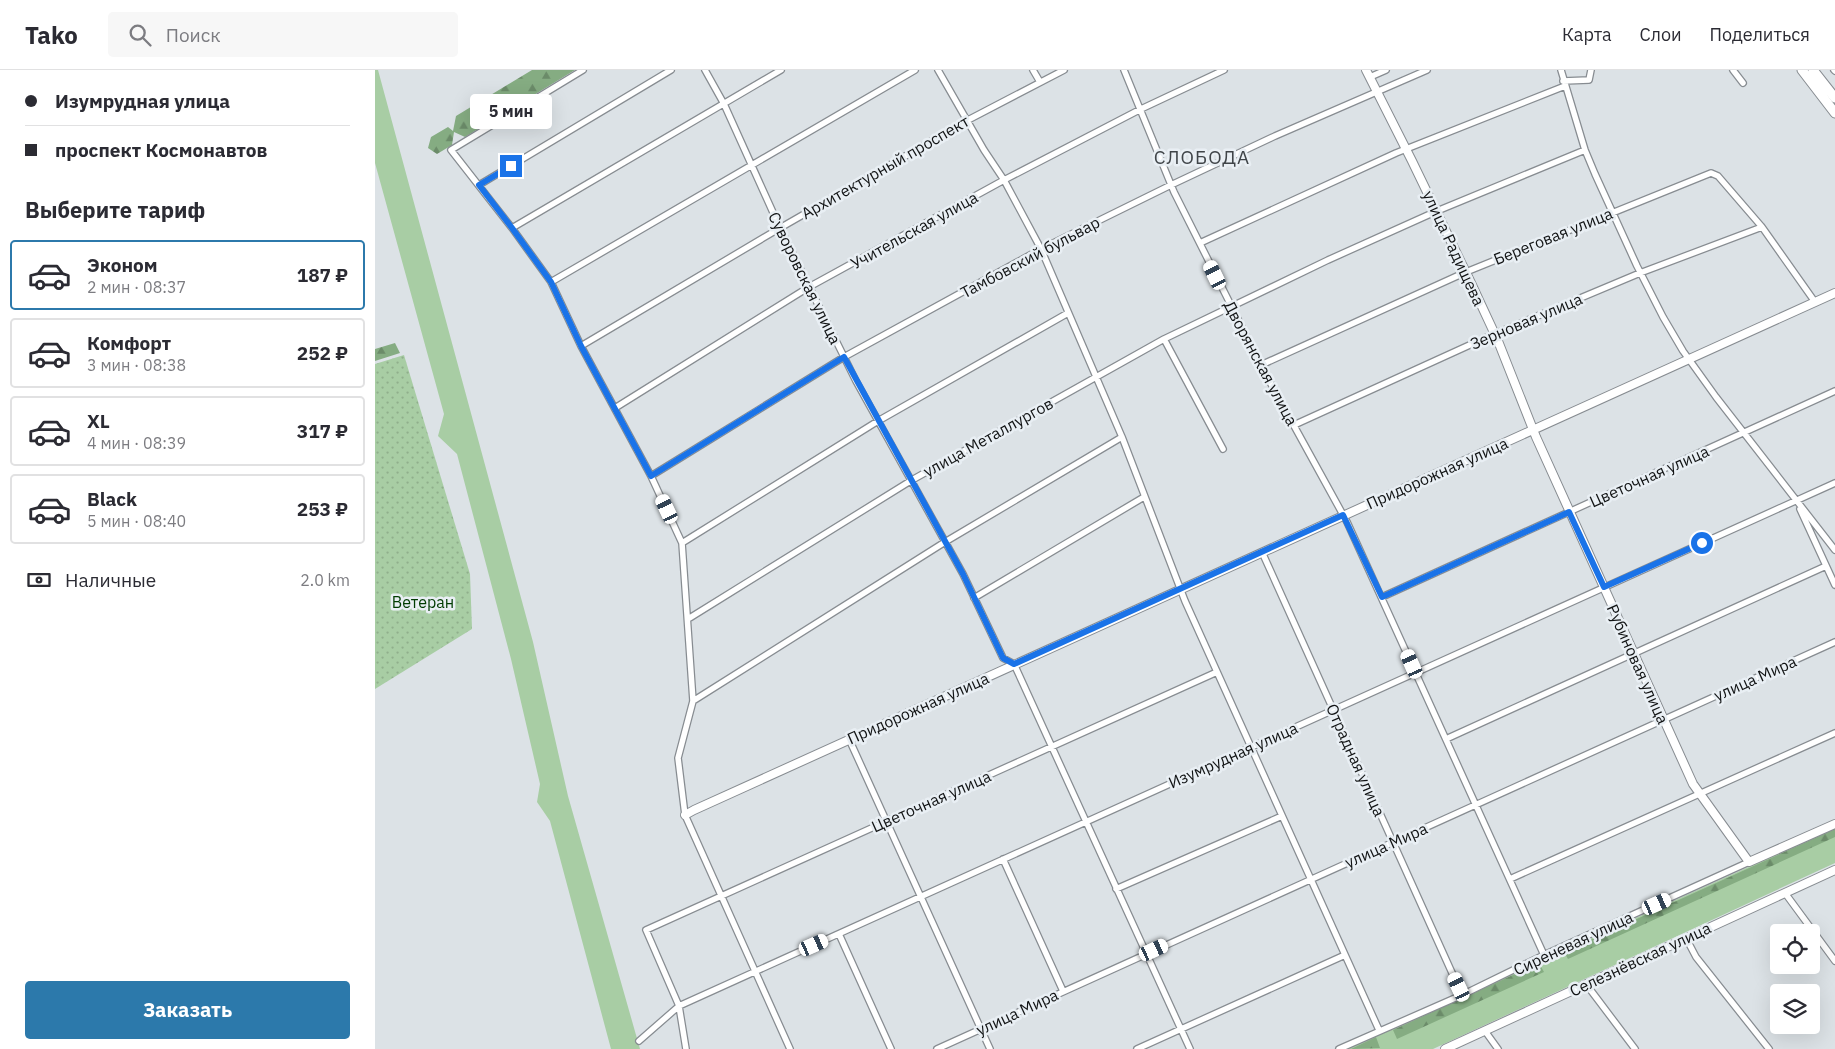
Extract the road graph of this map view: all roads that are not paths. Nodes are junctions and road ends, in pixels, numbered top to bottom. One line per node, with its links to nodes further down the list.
1 (583, 70): 32 (street)
2 (671, 70): 32 (street)
3 (705, 70): 24 (street, Суворовская улица)
4 (781, 70): 24 (street)
5 (915, 70): 30 (street)
6 (939, 70): 27 (street)
7 (1033, 70): 19 (street)
8 (1064, 70): 19 (street, Архитектурный проспект)
9 (1124, 70): 25 (street, Дворянская улица)
10 (1224, 70): 25 (street, Учительская улица)
11 (1386, 70): 18 (street)
12 (1427, 70): 22 (street, Тамбовский бульвар)
13 (1561, 70): 21 (street)
14 (1591, 70): 21 (street)
15 (1733, 70): 20 (street)
16 (1802, 70): 26 (main road)
17 (1813, 70): 23 (main road)
18 (1368, 73): 22 (street, улица Радищева)
19 (1040, 82): 27 (street, Архитектурный проспект)
20 (1743, 83)
21 (1564, 84): 28 (street); 29 (street)
22 (1377, 90): 28 (street, улица Радищева); 33 (street, Тамбовский бульвар)
23 (1835, 98)
24 (724, 104): 30 (street, Суворовская улица); 36 (street)
25 (1141, 109): 31 (street, Учительская улица); 33 (street, Дворянская улица)
26 (1835, 113)
27 (968, 120): 31 (street); 37 (street, Архитектурный проспект)
28 (1406, 149): 34 (street, улица Радищева); 39 (street)
29 (1585, 150): 34 (street); 35 (street)
30 (751, 165): 37 (street, Суворовская улица); 43 (street)
31 (1004, 180): 40 (street); 44 (street, Учительская улица)
32 (479, 185): 36 (street)
33 (1171, 185): 39 (street, Дворянская улица); 40 (street, Тамбовский бульвар)
34 (1437, 211): 41 (street, улица Радищева); 47 (street)
35 (1611, 212): 38 (street, Береговая улица); 41 (street, Береговая улица); 42 (street)
36 (512, 228): 43 (street)
37 (780, 228): 44 (street, Суворовская улица); 51 (street, Архитектурный проспект)
38 (1762, 228): 42 (street, Зерновая улица); 46 (street)
39 (1200, 244): 47 (street, Дворянская улица)
40 (1041, 249): 48 (street); 52 (street, Тамбовский бульвар)
41 (1466, 272): 49 (street, улица Радищева); 54 (street, Береговая улица)
42 (1640, 273): 49 (street, Зерновая улица); 53 (street)
43 (551, 282): 51 (street)
44 (809, 288): 52 (street, Суворовская улица); 57 (street, Учительская улица)
45 (1835, 293): 46 (street, Придорожная улица)
46 (1815, 302): 53 (street, Придорожная улица)
47 (1231, 307): 50 (street, улица Металлургов); 54 (street, Дворянская улица)
48 (1068, 313): 55 (street); 58 (street)
49 (1494, 334): 59 (street, Зерновая улица); 60 (street, улица Радищева)
50 (1165, 339): 55 (street, улица Металлургов); 63 (street)
51 (581, 346): 57 (street)
52 (844, 357): 58 (street, Суворовская улица); 64 (street, Тамбовский бульвар)
53 (1688, 359): 60 (street, Придорожная улица); 61 (street)
54 (1261, 365): 59 (street, Дворянская улица)
55 (1097, 376): 62 (street); 65 (street, улица Металлургов)
56 (1835, 391): 61 (street, Цветочная улица)
57 (615, 408): 64 (street)
58 (878, 421): 65 (street, Суворовская улица); 72 (street)
59 (1294, 425): 70 (street, Дворянская улица)
60 (1533, 429): 69 (street, Рубиновая улица); 70 (street, Придорожная улица)
61 (1744, 432): 68 (street); 69 (street, Цветочная улица)
62 (1122, 437): 67 (street); 71 (street)
63 (1223, 449)
64 (651, 476): 72 (street)
65 (912, 480): 71 (street, Суворовская улица); 81 (street, улица Металлургов)
66 (1834, 485): 68 (street, Изумрудная улица)
67 (1144, 497): 78 (street); 80 (street)
68 (1796, 500): 73 (street); 75 (street); 77 (street, Изумрудная улица)
69 (1569, 512): 77 (street, Рубиновая улица); 79 (street, Цветочная улица)
70 (1343, 515): 74 (street, Придорожная улица); 79 (street, Дворянская улица)
71 (945, 542): 80 (street, Суворовская улица); 87 (street)
72 (682, 543): 81 (street)
73 (1835, 550)
74 (1262, 552): 78 (street, Придорожная улица); 88 (street, Отрадная улица)
75 (1826, 566): 76 (street); 83 (street)
76 (1835, 586)
77 (1604, 587): 83 (street, Рубиновая улица); 86 (street, Изумрудная улица)
78 (1180, 589): 84 (street, Придорожная улица); 85 (street)
79 (1382, 597): 86 (street, Дворянская улица)
80 (974, 598): 84 (street, Суворовская улица)
81 (688, 619): 87 (street)
82 (1835, 642): 89 (street, улица Мира)
83 (1634, 654): 89 (street, Рубиновая улица); 92 (street)
84 (1014, 664): 91 (street, Придорожная улица); 93 (street, Суворовская улица)
85 (1217, 672): 93 (street, Цветочная улица); 94 (street)
86 (1416, 672): 88 (street, Изумрудная улица); 92 (street, Дворянская улица)
87 (693, 701): 97 (street)
88 (1334, 710): 94 (street, Изумрудная улица); 102 (street, Отрадная улица)
89 (1663, 719): 95 (street, Рубиновая улица); 96 (street, улица Мира)
90 (1835, 732): 95 (street)
91 (849, 739): 97 (street, Придорожная улица); 99 (street)
92 (1445, 739): 96 (street, Дворянская улица)
93 (1052, 746): 99 (street, Цветочная улица); 100 (street, Суворовская улица)
94 (1251, 747): 98 (street); 100 (street, Изумрудная улица)
95 (1699, 794): 104 (street, Рубиновая улица); 107 (street)
96 (1475, 805): 102 (street, улица Мира); 107 (street, Дворянская улица)
97 (685, 816): 110 (street)
98 (1282, 816): 106 (street); 108 (street)
99 (887, 821): 110 (street, Цветочная улица); 111 (street)
100 (1085, 822): 103 (street, Изумрудная улица); 108 (street, Суворовская улица)
101 (1835, 824): 104 (street, Сиреневая улица)
102 (1393, 842): 106 (street, улица Мира); 121 (street, Отрадная улица)
103 (1003, 859): 111 (street, Изумрудная улица); 120 (street)
104 (1749, 862): 116 (street, Сиреневая улица)
105 (1835, 870): 109 (street, Селезнёвская улица)
106 (1310, 879): 114 (street, улица Мира); 115 (street)
107 (1510, 879): 116 (street, Дворянская улица)
108 (1116, 889): 114 (street, Суворовская улица)
109 (1785, 893): 113 (street, Селезнёвская улица); 117 (street)
110 (722, 895): 118 (street); 122 (street, Цветочная улица)
111 (921, 896): 112 (street, Изумрудная улица); 123 (street)
112 (839, 934): 118 (street, Изумрудная улица); 130 (street)
113 (1686, 938): 119 (street, Селезнёвская улица); 139 (street)
114 (1146, 954): 120 (street, улица Мира); 124 (street, Суворовская улица)
115 (1345, 955): 124 (street); 125 (street)
116 (1544, 955): 121 (street, Сиреневая улица)
117 (1835, 961)
118 (756, 971): 122 (street, Изумрудная улица); 129 (street)
119 (1586, 984): 126 (street, Селезнёвская улица); 138 (street)
120 (1063, 991): 123 (street, улица Мира)
121 (1462, 995): 125 (street, Сиреневая улица)
122 (679, 1006): 127 (street, Изумрудная улица); 128 (street)
123 (981, 1029): 131 (street, улица Мира); 132 (street)
124 (1180, 1029): 133 (street); 134 (street, Суворовская улица)
125 (1379, 1030): 135 (street, Сиреневая улица)
126 (1485, 1031): 136 (street, Селезнёвская улица); 137 (street)
127 (639, 1041)
128 (686, 1049)
129 (790, 1049)
130 (891, 1049)
131 (937, 1049)
132 (990, 1049)
133 (1137, 1049)
134 (1190, 1049)
135 (1339, 1049)
136 (1445, 1049)
137 (1498, 1049)
138 (1635, 1049)
139 (1769, 1049)

